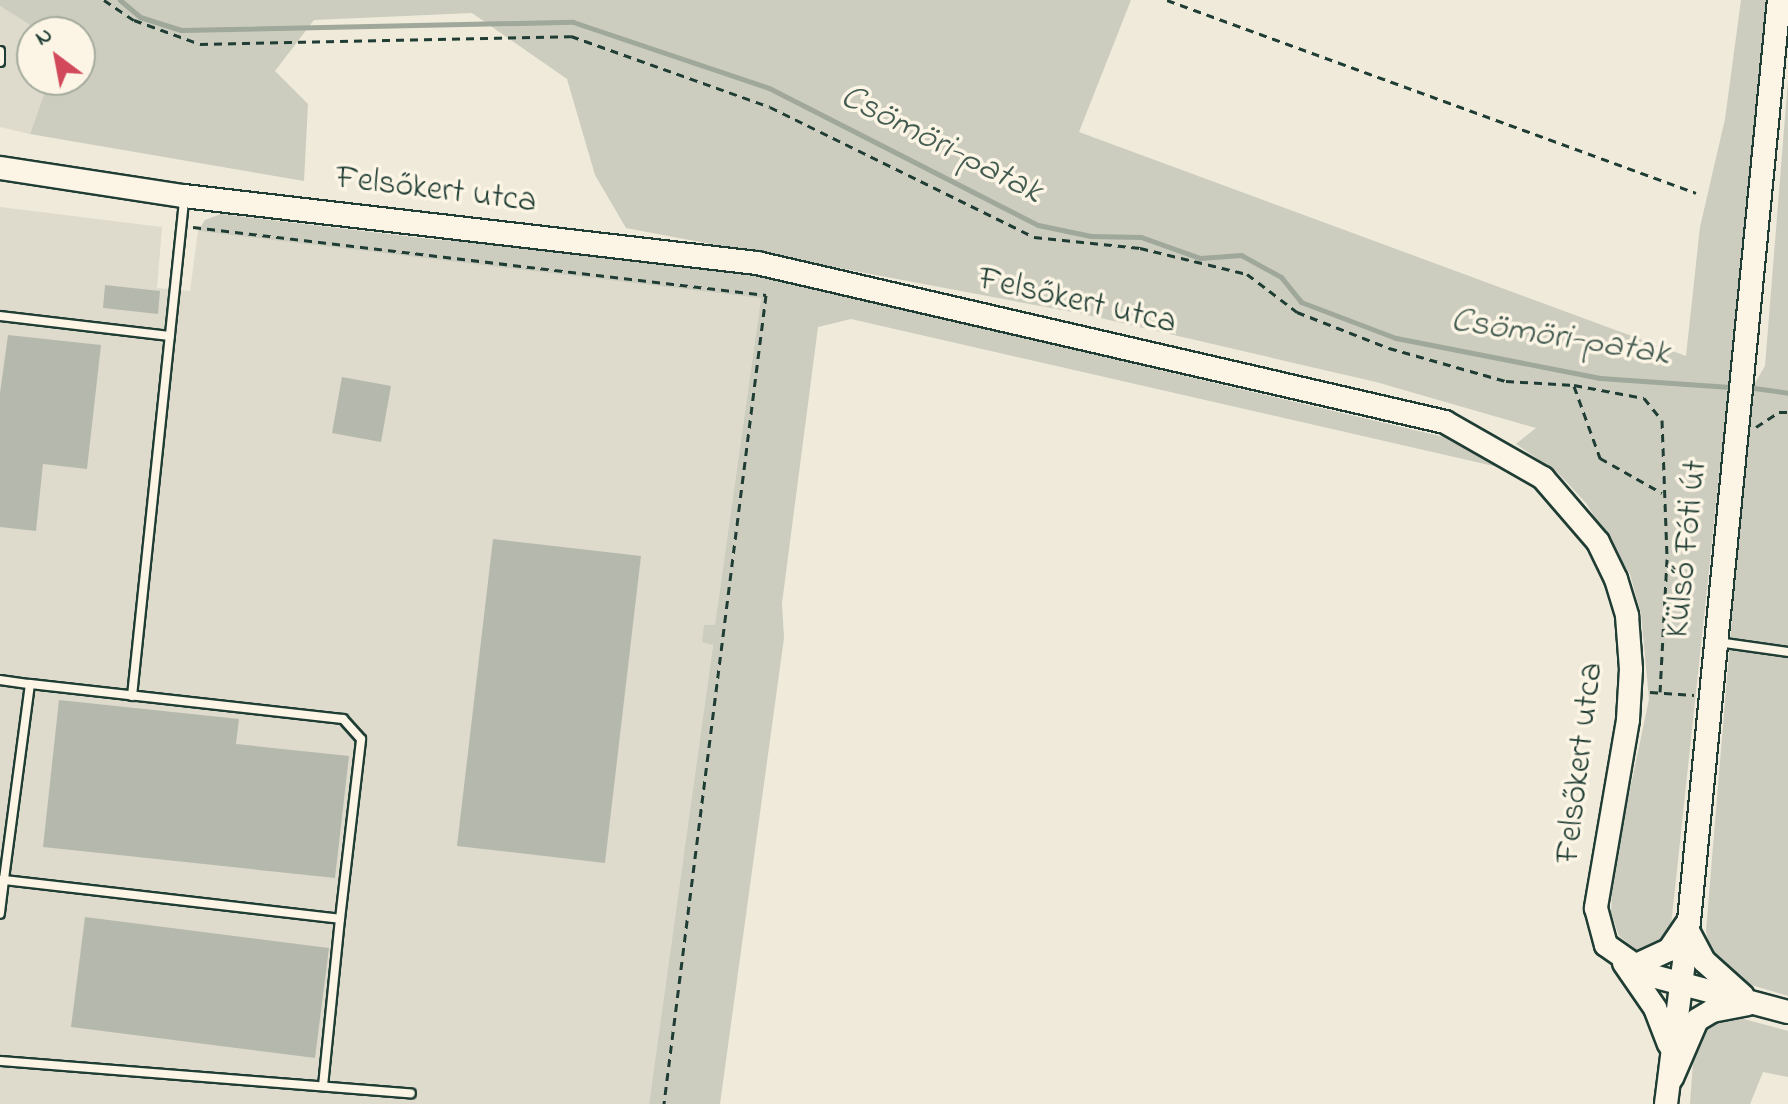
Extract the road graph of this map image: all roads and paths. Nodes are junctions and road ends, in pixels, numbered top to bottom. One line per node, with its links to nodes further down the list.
1 (104, 0): 12 (path)
2 (1167, 0): 7 (path)
3 (1779, 0): 14 (street, Külső Fóti út)
4 (0, 51): 5 (lane)
5 (0, 62)
6 (0, 168): 8 (street, Felsőkert utca)
7 (1696, 193)
8 (184, 196): 9 (lane); 19 (street, Felsőkert utca)
9 (183, 226): 11 (lane); 35 (path)
10 (0, 316): 11 (lane)
11 (170, 336): 20 (lane)
12 (1574, 385): 13 (path); 13 (path)
13 (1662, 493): 18 (path)
14 (1713, 641): 15 (lane); 21 (street, Külső Fóti út)
15 (1788, 652)
16 (0, 680): 17 (lane)
17 (30, 684): 20 (lane); 22 (lane)
18 (1660, 692): 19 (path); 21 (path)
19 (1630, 693): 26 (street, Felsőkert utca)
20 (132, 696): 24 (lane)
21 (1708, 697): 25 (street, Külső Fóti út)
22 (2, 880): 23 (lane); 24 (lane)
23 (0, 914)
24 (340, 919): 32 (lane)
25 (1689, 924): 26 (street); 27 (street, Külső Fóti út); 28 (street)
26 (1628, 964): 27 (street); 30 (street, Felsőkert utca)
27 (1681, 985): 28 (street); 30 (street, Külső Fóti út)
28 (1752, 1001): 29 (street); 34 (street)
29 (1788, 1012)
30 (1671, 1048): 34 (street, Külső Fóti út)
31 (0, 1061): 32 (lane)
32 (323, 1086): 33 (lane)
33 (411, 1093)
34 (1666, 1095)
35 (664, 1104)

